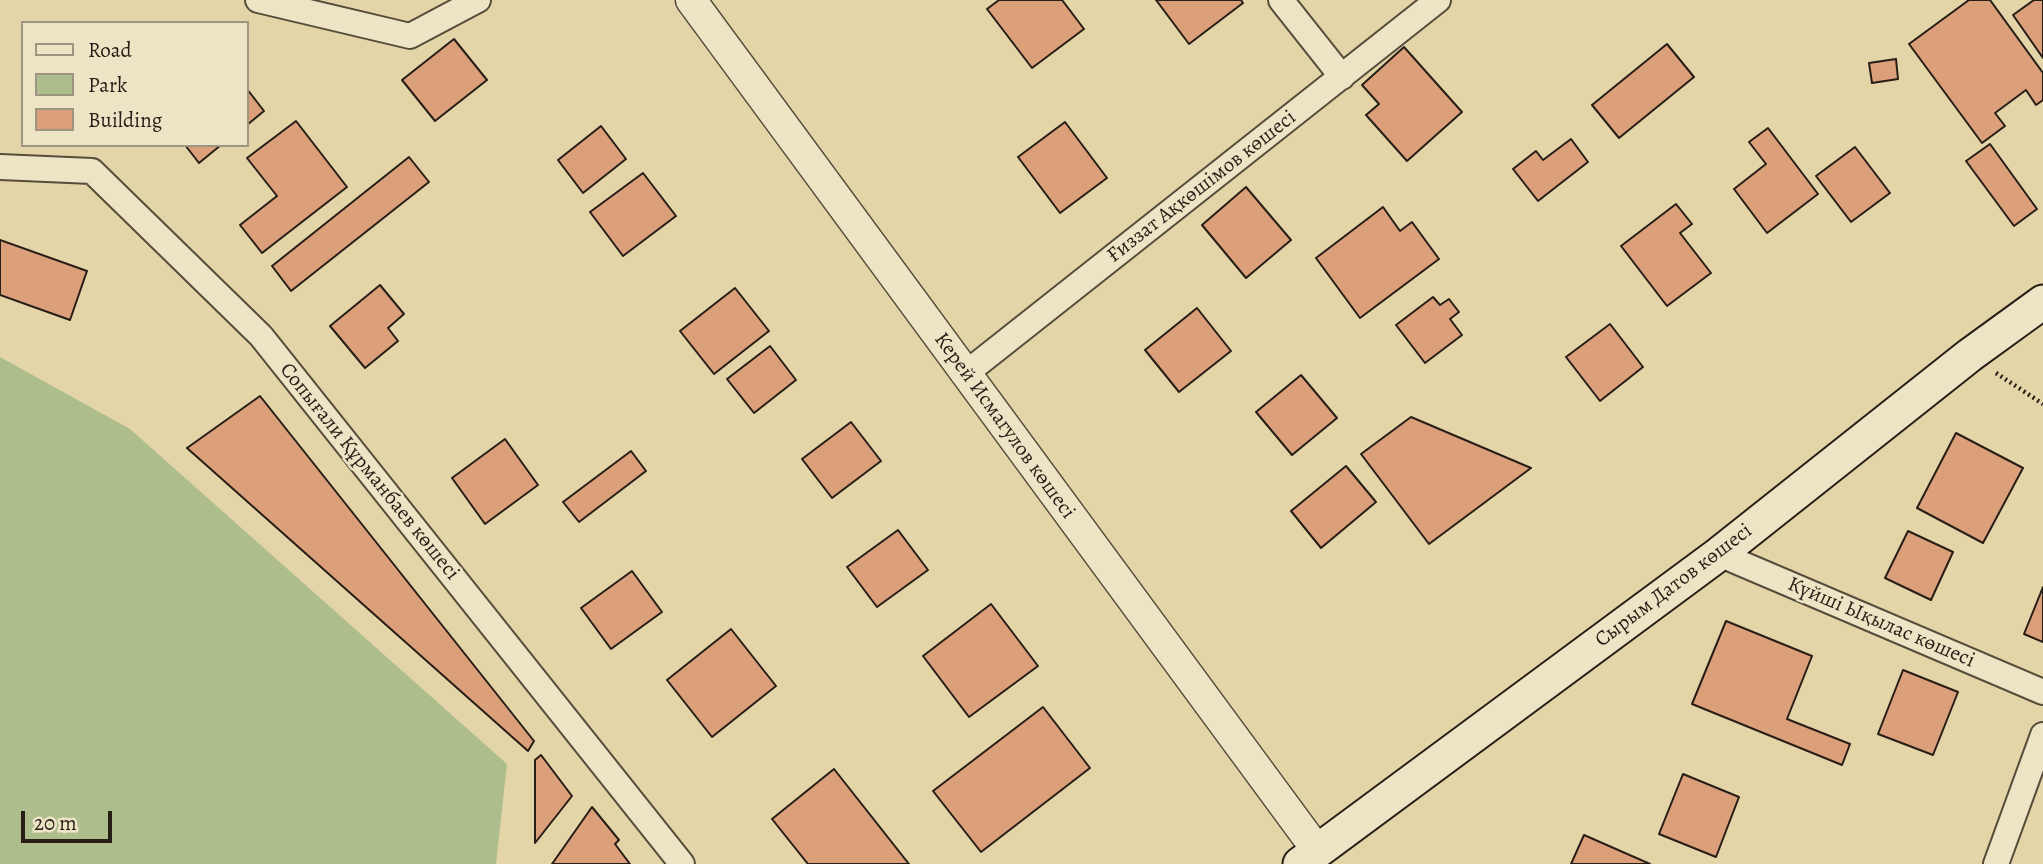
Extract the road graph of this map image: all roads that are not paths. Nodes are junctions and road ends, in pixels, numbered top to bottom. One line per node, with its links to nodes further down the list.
1 (258, 0): 2 (street)
2 (478, 0)
3 (691, 0): 9 (street, Керей Исмагулов көшесі)
4 (1281, 0): 6 (street)
5 (1438, 0): 6 (street, Ғиззат Ақкөшімов көшесi)
6 (1342, 77): 9 (street, Ғиззат Ақкөшімов көшесi)
7 (0, 167): 14 (street, Сопығали Құрманбаев көшесі)
8 (2043, 302): 10 (main road, Сырым Датов көшесі)
9 (965, 374): 13 (street, Керей Исмагулов көшесі)
10 (1719, 554): 11 (street, Күйші Ықылас көшесі); 13 (main road, Сырым Датов көшесі)
11 (2043, 692)
12 (2043, 735): 15 (street)
13 (1309, 857)
14 (682, 864)
15 (1996, 864)

